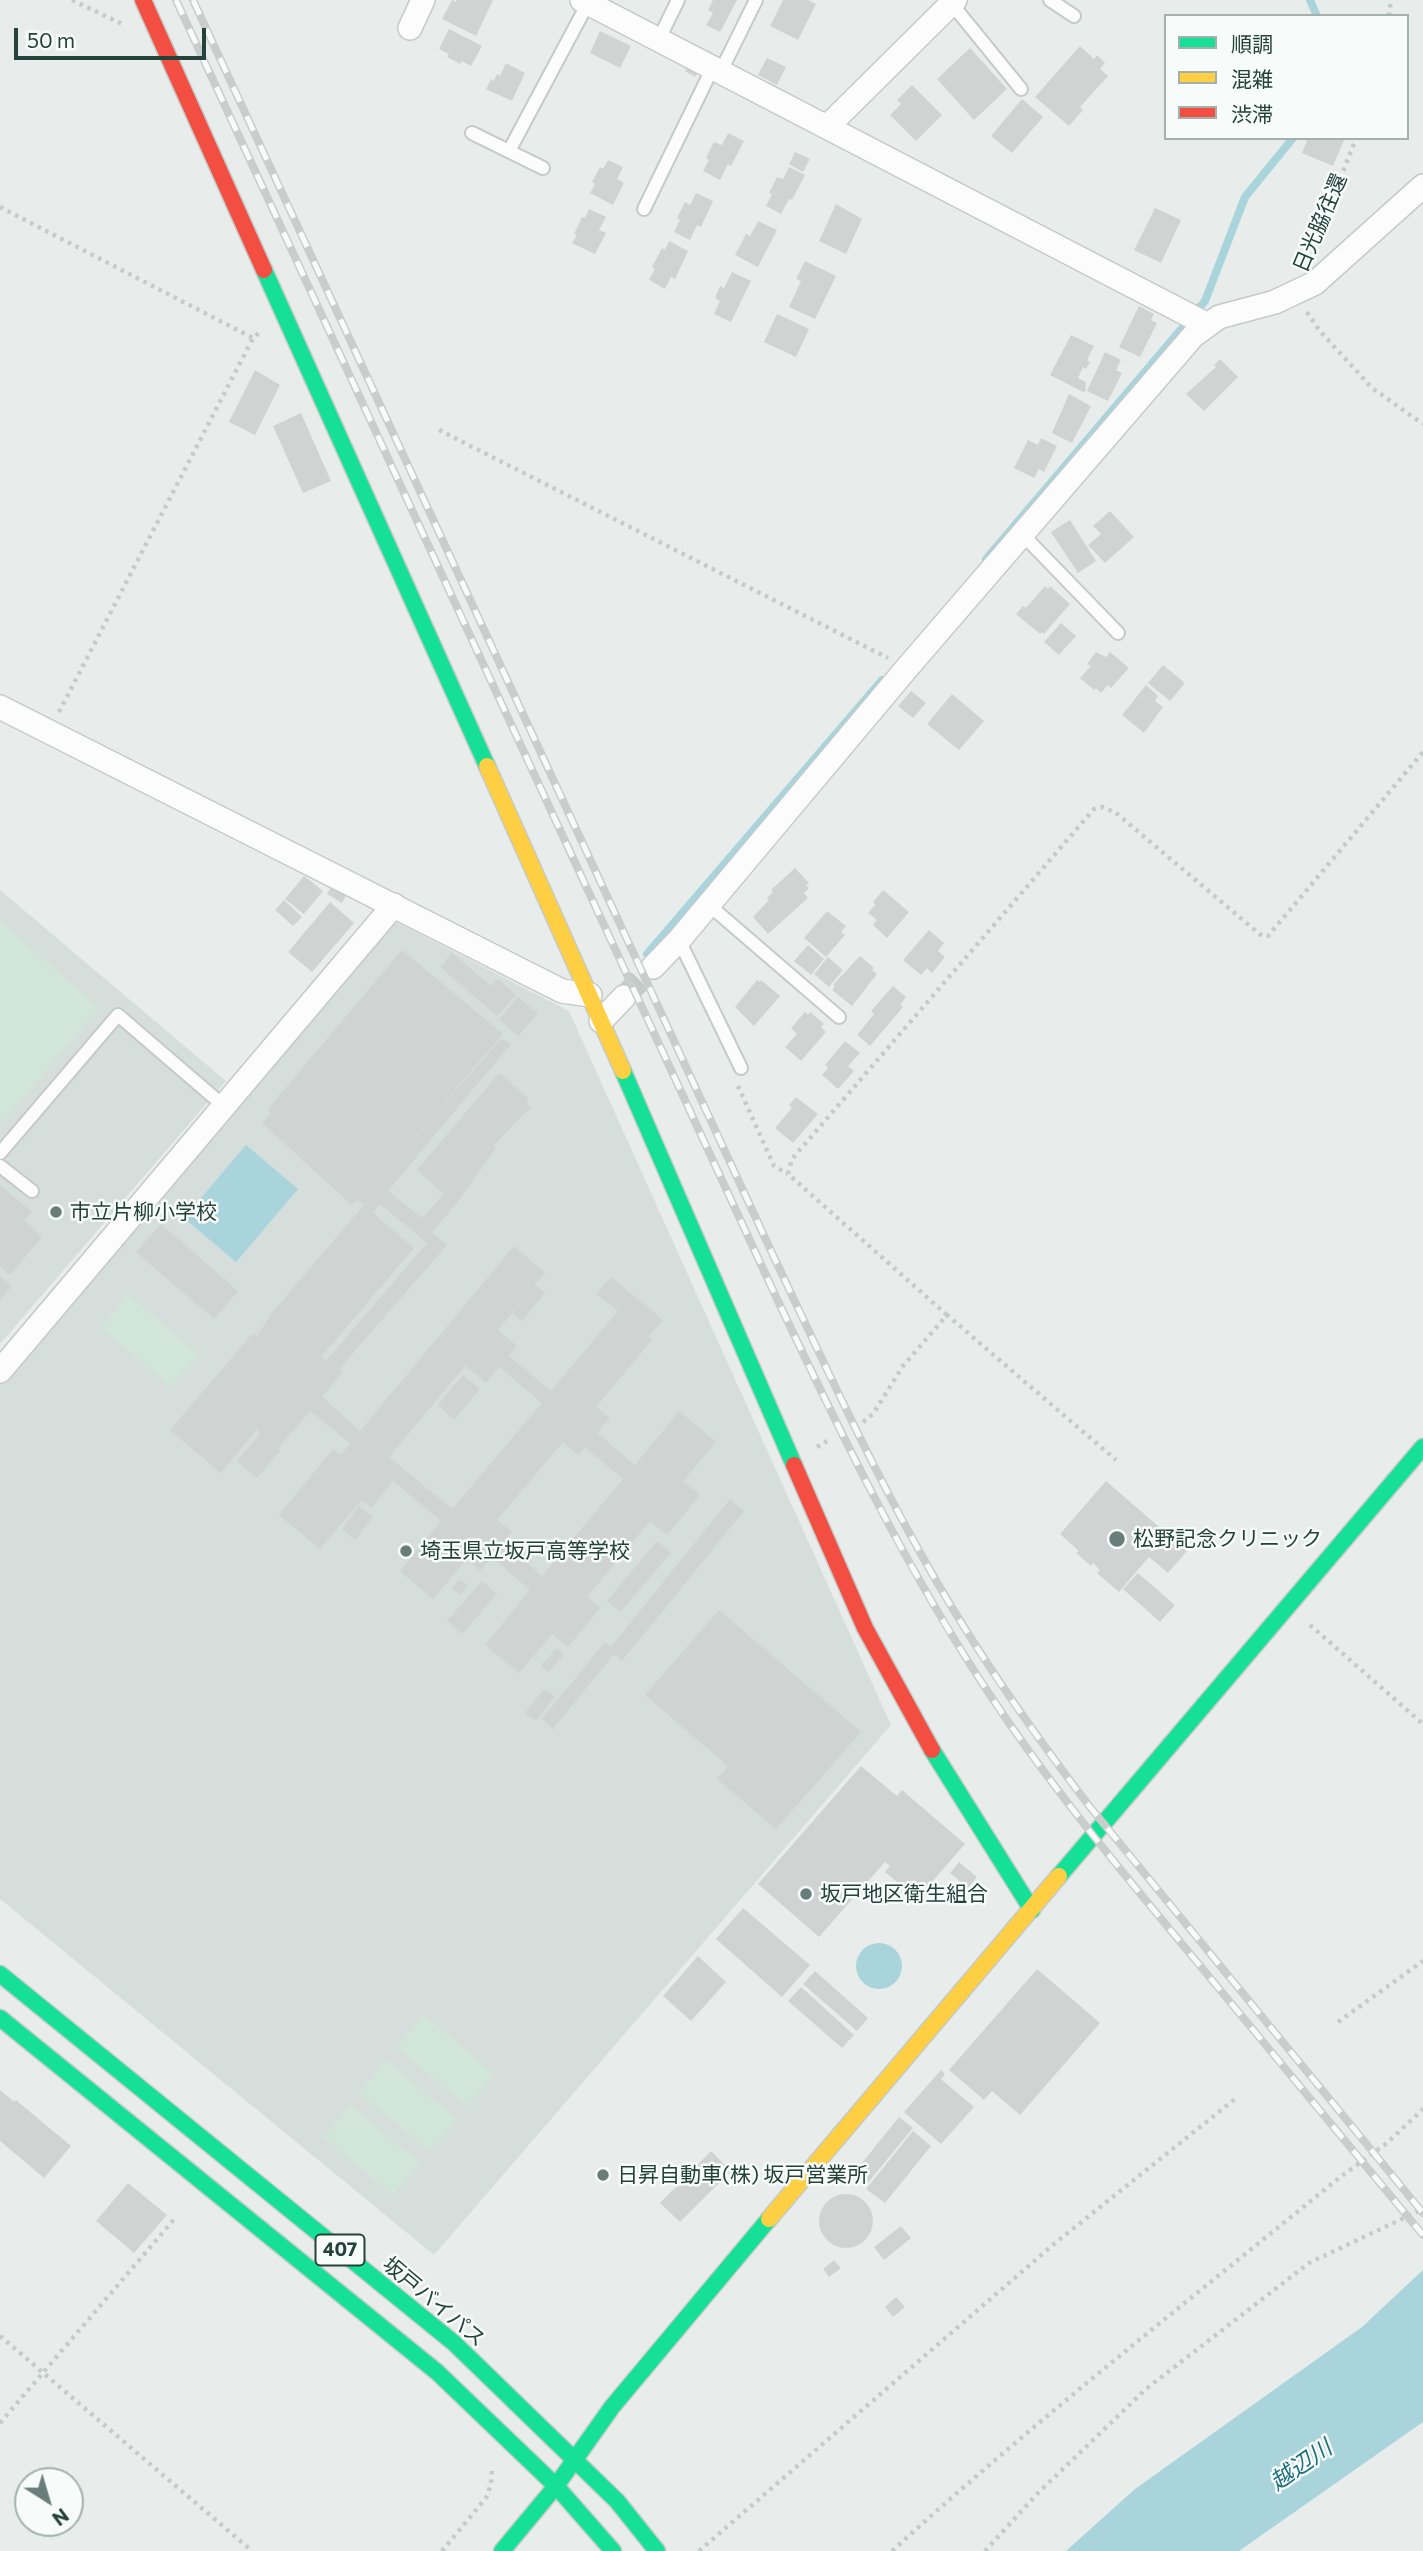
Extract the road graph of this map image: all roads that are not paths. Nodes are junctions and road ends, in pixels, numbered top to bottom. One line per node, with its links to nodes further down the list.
1 (143, 0): 27 (main road)
2 (423, 0): 9 (street)
3 (678, 0): 10 (lane)
4 (756, 0): 11 (lane)
5 (1050, 0): 8 (lane)
6 (585, 1): 10 (street); 15 (lane)
7 (953, 1): 12 (lane); 13 (street)
8 (1074, 16)
9 (410, 28)
10 (659, 39): 11 (street)
11 (717, 69): 13 (street); 18 (lane)
12 (1021, 89)
13 (828, 126): 19 (street)
14 (472, 133): 15 (lane)
15 (509, 151): 16 (lane)
16 (543, 168)
17 (1423, 186): 19 (street)
18 (644, 209)
19 (1206, 324): 20 (street)
20 (1023, 534): 21 (lane); 24 (street)
21 (1118, 633)
22 (0, 707): 23 (street)
23 (394, 905): 27 (street); 32 (street)
24 (709, 905): 25 (street); 29 (lane)
25 (679, 940): 26 (street); 31 (lane)
26 (653, 967)
27 (590, 995): 30 (main road)
28 (624, 997): 30 (street)
29 (839, 1017)
30 (601, 1021): 38 (main road)
31 (741, 1068)
32 (225, 1107): 33 (lane); 36 (street)
33 (0, 1153)
34 (0, 1166): 35 (lane)
35 (32, 1191)
36 (0, 1371)
37 (1423, 1447): 38 (main road)
38 (1032, 1909): 41 (main road)
39 (0, 1974): 41 (main road, 坂戸バイパス / 407)
40 (0, 2018): 42 (main road, 407)
41 (575, 2460): 42 (main road); 45 (main road, 坂戸バイパス / 407)
42 (556, 2486): 43 (main road); 44 (main road, 407)
43 (502, 2551)
44 (613, 2551)
45 (657, 2551)

